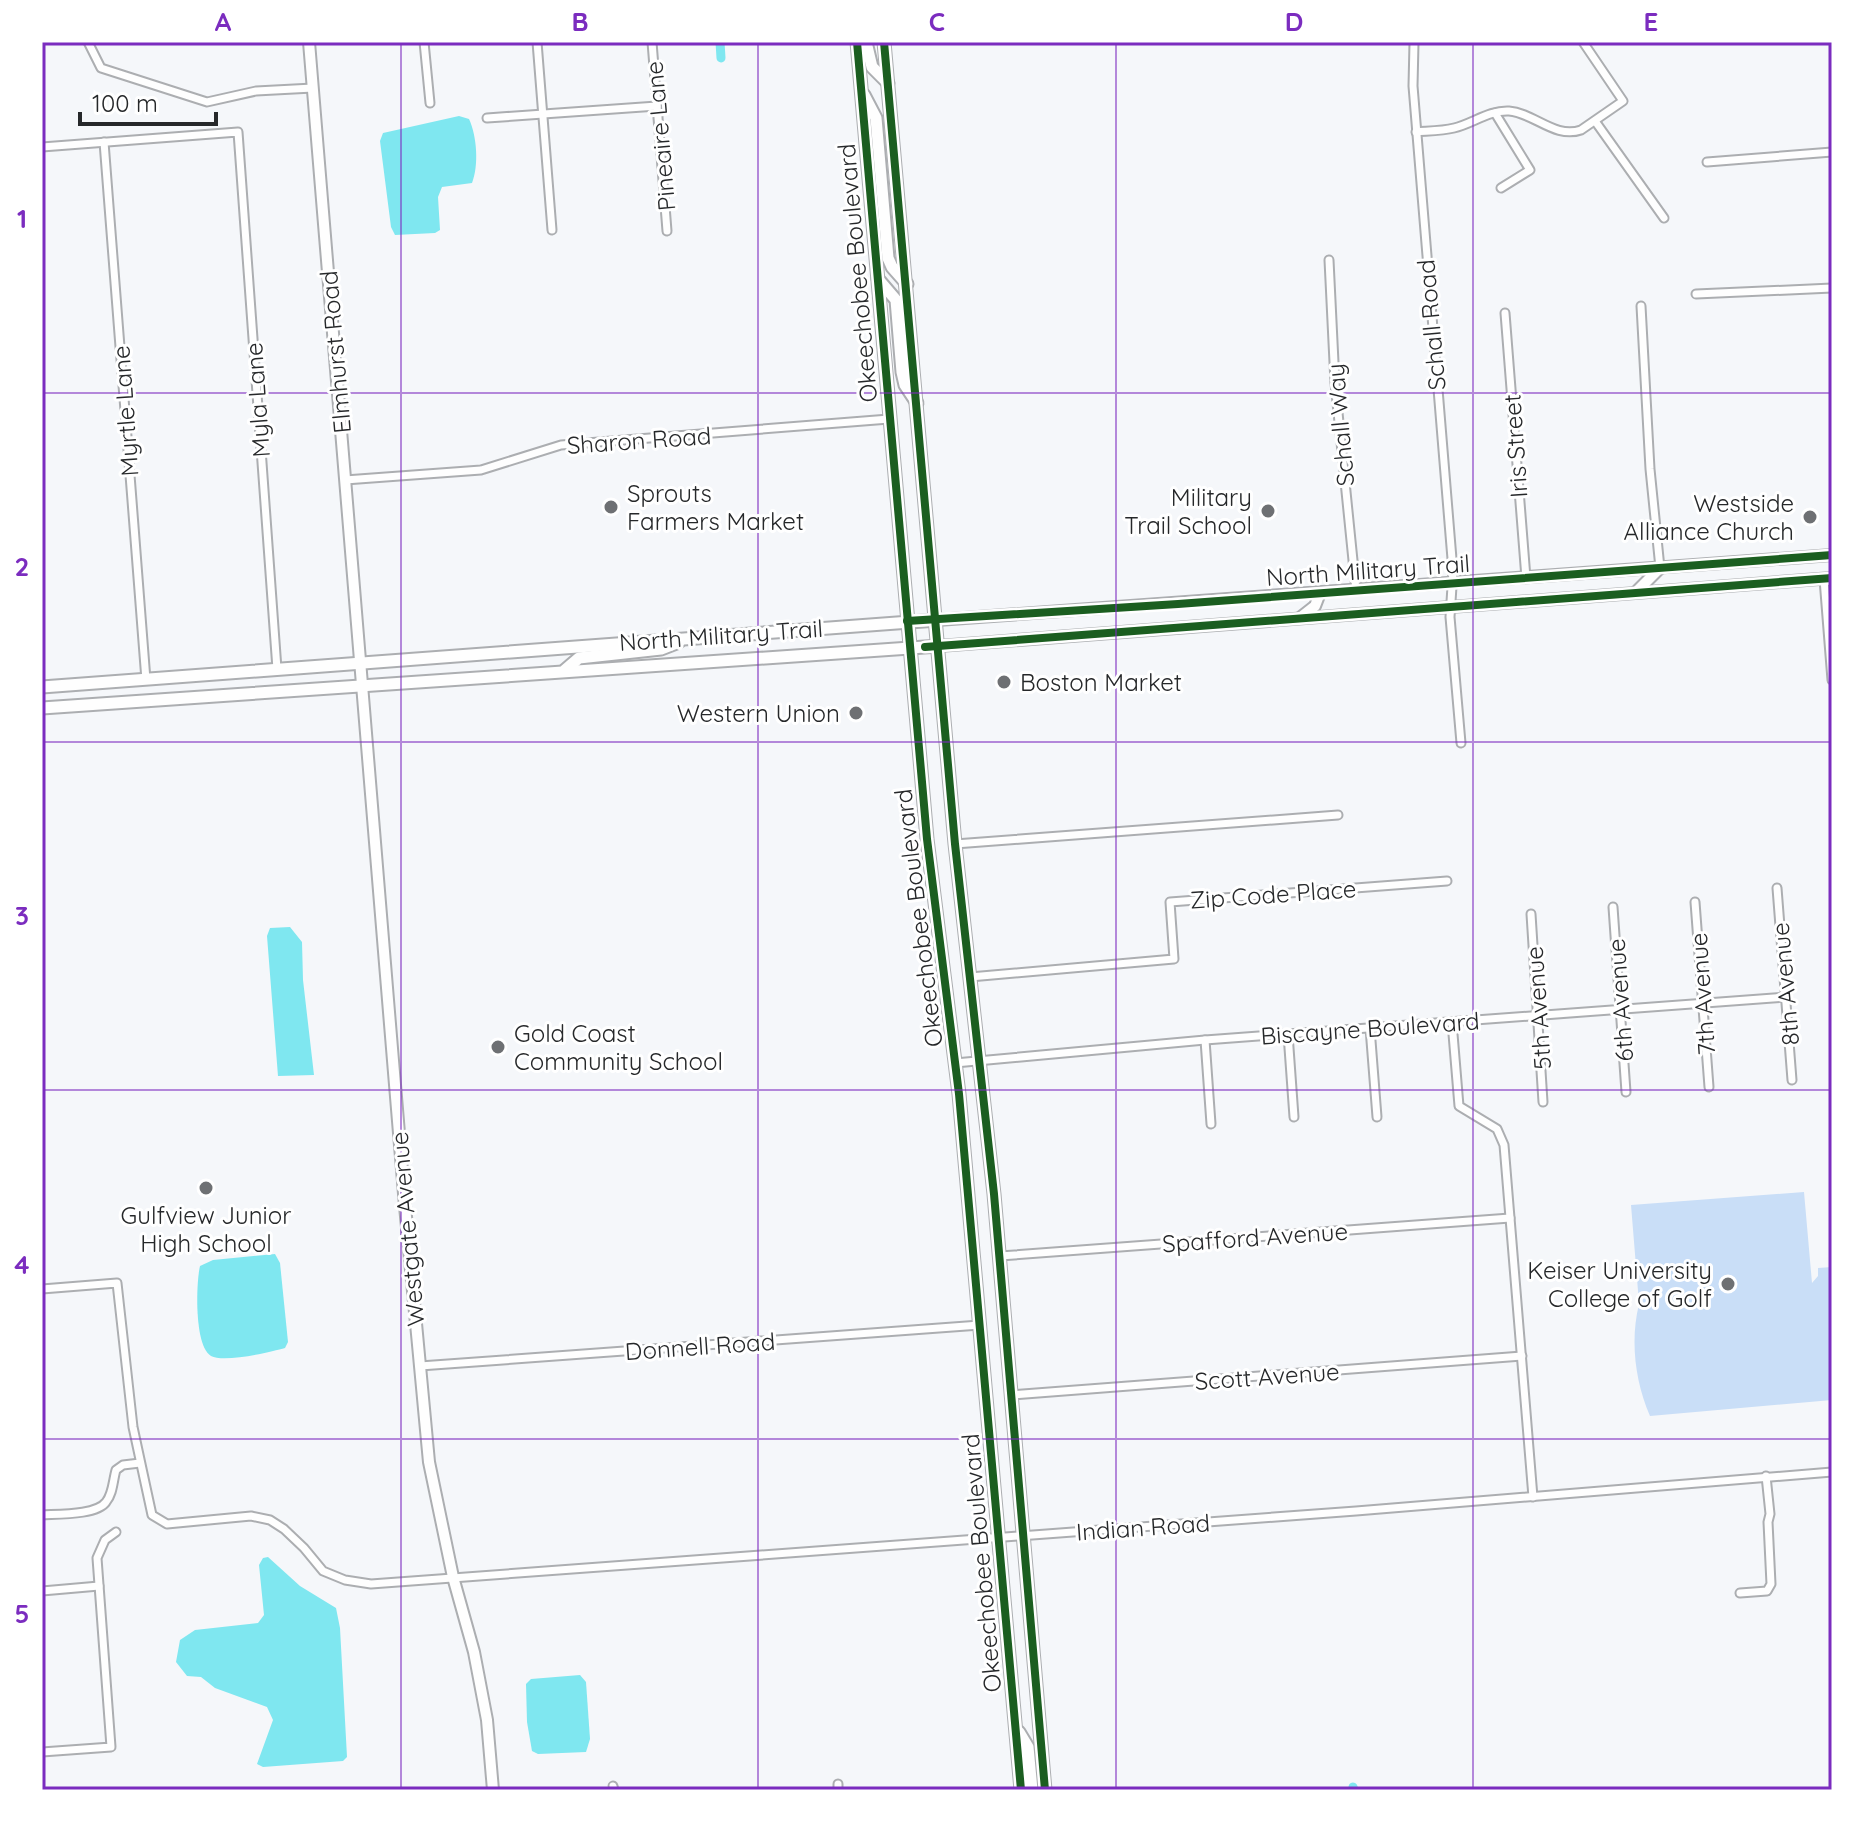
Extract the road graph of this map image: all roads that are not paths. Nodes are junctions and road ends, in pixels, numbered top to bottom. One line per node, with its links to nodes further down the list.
1 (88, 42): 13 (street)
2 (309, 42): 13 (main road, Elmhurst Road)
3 (424, 42): 14 (street)
4 (537, 42): 17 (street)
5 (652, 42): 15 (street, Pineaire Lane)
6 (857, 42): 12 (main road, Okeechobee Boulevard)
7 (866, 42): 11 (main road)
8 (884, 42): 11 (main road, Okeechobee Boulevard)
9 (1583, 42): 19 (street)
10 (1414, 43): 20 (street, Schall Road)
11 (888, 83): 31 (main road, Okeechobee Boulevard)
12 (860, 87): 30 (main road, Okeechobee Boulevard); 31 (main road)
13 (313, 88): 38 (main road, Elmhurst Road)
14 (430, 103)
15 (657, 106): 17 (street); 28 (street, Pineaire Lane)
16 (1495, 113): 19 (street); 20 (street); 25 (street)
17 (543, 114): 18 (street); 27 (street)
18 (487, 118)
19 (1595, 121): 26 (street)
20 (1416, 132): 43 (street, Schall Road)
21 (104, 142): 22 (street); 55 (street, Myla Lane); 57 (street, Myrtle Lane)
22 (42, 147)
23 (1832, 152): 24 (street)
24 (1707, 162)
25 (1501, 188)
26 (1664, 218)
27 (552, 230)
28 (667, 231)
29 (1329, 260): 44 (street, Schall Way)
30 (877, 279): 36 (main road); 37 (main road, Okeechobee Boulevard)
31 (907, 284): 36 (main road, Okeechobee Boulevard)
32 (1832, 288): 33 (street)
33 (1696, 294)
34 (1641, 306): 40 (street)
35 (1505, 313): 41 (street, Iris Street)
36 (918, 403): 49 (main road, Okeechobee Boulevard)
37 (889, 419): 38 (street, Sharon Road); 50 (main road, Okeechobee Boulevard)
38 (345, 480): 54 (main road, Elmhurst Road)
39 (1832, 555): 40 (main road, North Military Trail)
40 (1660, 568): 41 (main road, North Military Trail); 45 (main road)
41 (1526, 578): 43 (main road, North Military Trail)
42 (1828, 578): 45 (main road, North Military Trail); 58 (street)
43 (1453, 583): 44 (main road, North Military Trail); 47 (street, Schall Road)
44 (1356, 590): 46 (main road, North Military Trail)
45 (1636, 592): 47 (main road, North Military Trail)
46 (1320, 593): 48 (main road); 49 (main road, North Military Trail)
47 (1451, 606): 48 (main road, North Military Trail); 62 (street, Schall Road)
48 (1299, 618): 52 (main road, North Military Trail)
49 (937, 620): 50 (main road, North Military Trail); 52 (main road, Okeechobee Boulevard)
50 (907, 621): 51 (main road, North Military Trail); 53 (main road, Okeechobee Boulevard)
51 (686, 638): 54 (main road, North Military Trail); 56 (main road)
52 (939, 646): 53 (main road, North Military Trail); 64 (main road, Okeechobee Boulevard)
53 (909, 648): 56 (main road, North Military Trail); 80 (main road, Okeechobee Boulevard)
54 (361, 662): 55 (main road, North Military Trail); 59 (main road, Westgate Avenue)
55 (277, 669): 57 (main road, North Military Trail)
56 (565, 670): 59 (main road, North Military Trail)
57 (146, 680): 60 (main road, North Military Trail)
58 (1832, 680)
59 (364, 685): 61 (main road, North Military Trail); 93 (main road, Westgate Avenue)
60 (42, 687)
61 (42, 708)
62 (1461, 743)
63 (1338, 815): 64 (street)
64 (955, 844): 70 (main road, Okeechobee Boulevard)
65 (1447, 881): 70 (street, Zip Code Place)
66 (1777, 888): 71 (street, 8th Avenue)
67 (1695, 902): 72 (street, 7th Avenue)
68 (1613, 907): 73 (street, 6th Avenue)
69 (1531, 914): 74 (street, 5th Avenue)
70 (970, 977): 79 (main road, Okeechobee Boulevard)
71 (1786, 997): 72 (street, Biscayne Boulevard); 81 (street, 8th Avenue)
72 (1704, 1003): 73 (street, Biscayne Boulevard); 82 (street, 7th Avenue)
73 (1622, 1009): 74 (street, Biscayne Boulevard); 83 (street, 6th Avenue)
74 (1540, 1015): 75 (street, Biscayne Boulevard); 84 (street, 5th Avenue)
75 (1452, 1022): 76 (street, Biscayne Boulevard); 88 (street)
76 (1370, 1028): 77 (street, Biscayne Boulevard); 86 (street)
77 (1288, 1034): 78 (street, Biscayne Boulevard); 85 (street)
78 (1205, 1040): 79 (street, Biscayne Boulevard); 87 (street)
79 (980, 1061): 80 (street, Biscayne Boulevard); 89 (main road, Okeechobee Boulevard)
80 (955, 1063): 91 (main road, Okeechobee Boulevard)
81 (1792, 1080)
82 (1709, 1087)
83 (1626, 1092)
84 (1543, 1102)
85 (1294, 1117)
86 (1377, 1117)
87 (1211, 1124)
88 (1510, 1218): 89 (street, Spafford Avenue); 92 (street)
89 (1000, 1256): 94 (main road, Okeechobee Boulevard)
90 (42, 1289): 95 (street)
91 (980, 1325): 93 (street, Donnell Road); 102 (main road, Okeechobee Boulevard)
92 (1522, 1356): 94 (street, Scott Avenue); 98 (street)
93 (420, 1366): 103 (main road, Westgate Avenue)
94 (1011, 1395): 101 (main road, Okeechobee Boulevard)
95 (140, 1463): 99 (street); 103 (street, Indian Road)
96 (1832, 1472): 97 (street, Indian Road)
97 (1766, 1476): 98 (street, Indian Road); 106 (street)
98 (1533, 1497): 101 (street, Indian Road)
99 (42, 1515)
100 (116, 1532): 104 (street)
101 (1023, 1535): 102 (street, Indian Road); 112 (main road, Okeechobee Boulevard)
102 (998, 1537): 103 (street, Indian Road); 107 (main road, Okeechobee Boulevard)
103 (453, 1577): 109 (main road, Westgate Avenue)
104 (99, 1586): 105 (street); 108 (street)
105 (42, 1591)
106 (1740, 1593)
107 (1016, 1728): 110 (main road, Okeechobee Boulevard); 111 (main road)
108 (42, 1752)
109 (493, 1790)
110 (1021, 1790)
111 (1032, 1790)
112 (1045, 1790)

